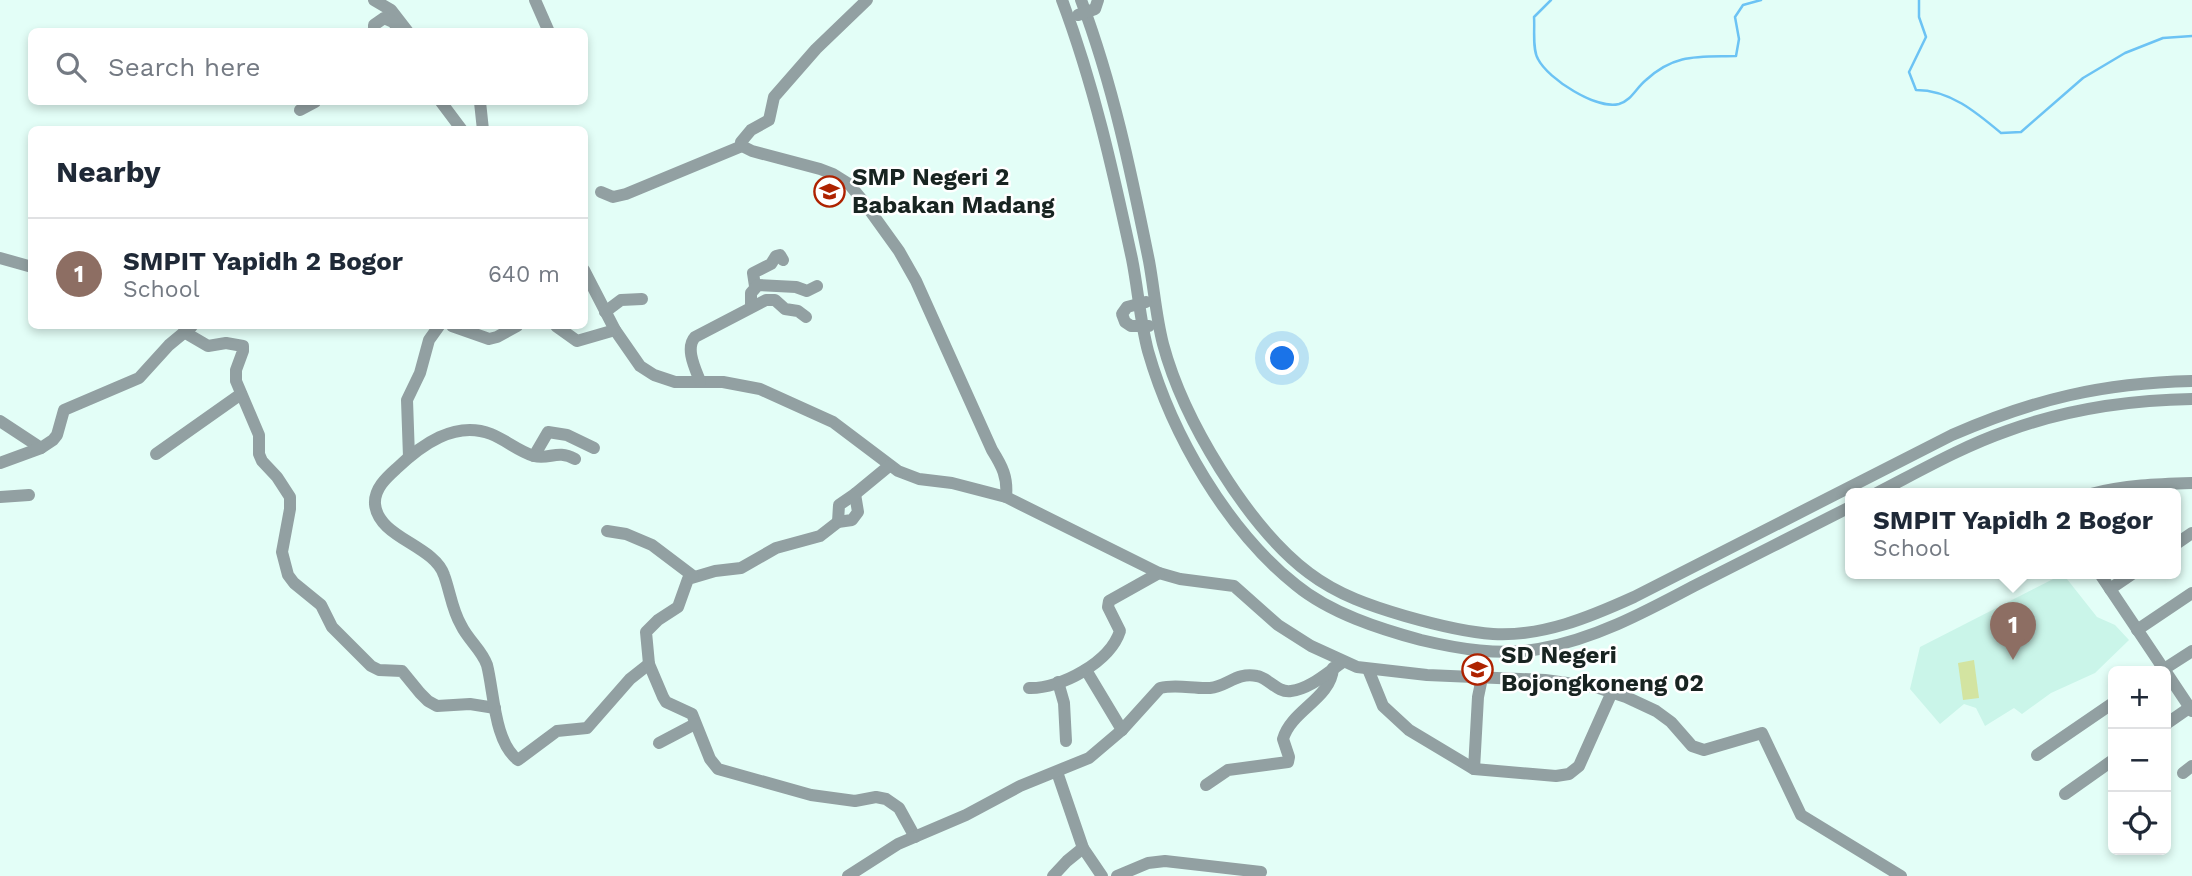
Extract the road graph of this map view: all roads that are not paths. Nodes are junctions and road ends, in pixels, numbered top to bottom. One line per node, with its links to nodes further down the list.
1 (374, 0): 11 (street)
2 (535, 0): 12 (street)
3 (867, 0): 19 (street)
4 (1062, 0): 8 (street)
5 (1081, 0): 7 (street)
6 (1098, 0): 7 (street)
7 (1086, 13): 8 (street); 29 (street)
8 (1069, 18): 30 (street)
9 (374, 28): 10 (street)
10 (397, 28)
11 (405, 28)
12 (547, 28)
13 (309, 105): 16 (street)
14 (443, 105): 17 (street)
15 (480, 105): 18 (street)
16 (300, 110)
17 (459, 126)
18 (483, 126)
19 (736, 148): 20 (street); 66 (street)
20 (601, 192)
21 (0, 258): 23 (street)
22 (783, 260): 25 (street)
23 (28, 266)
24 (588, 278): 32 (street)
25 (755, 286): 27 (street); 31 (street)
26 (817, 286): 27 (street)
27 (796, 287): 31 (street)
28 (642, 299): 32 (street)
29 (1156, 301): 30 (street); 33 (street)
30 (1140, 303): 34 (street); 34 (street)
31 (751, 307): 42 (street)
32 (605, 312): 41 (street)
33 (1160, 324): 34 (street); 63 (street)
34 (1144, 327): 67 (street)
35 (186, 329): 47 (street)
36 (188, 329): 44 (street)
37 (437, 329): 52 (street)
38 (461, 329): 39 (street)
39 (512, 329)
40 (560, 329): 41 (street)
41 (615, 330): 42 (street)
42 (700, 381): 55 (street)
43 (2192, 381): 49 (street)
44 (241, 394): 50 (street); 89 (street)
45 (2192, 399): 57 (street)
46 (0, 421): 47 (street)
47 (41, 448): 54 (street)
48 (594, 448): 51 (street)
49 (1918, 452): 56 (street); 57 (street)
50 (156, 454)
51 (534, 456): 52 (street); 53 (street)
52 (409, 457): 89 (street)
53 (575, 459)
54 (0, 463)
55 (889, 466): 66 (street); 70 (street)
56 (1892, 466): 58 (street); 60 (street)
57 (1927, 467): 58 (street)
58 (1902, 480): 61 (street)
59 (2187, 483): 62 (street)
60 (1848, 488)
61 (1887, 488)
62 (2124, 488)
63 (1845, 490)
64 (29, 495): 65 (street)
65 (0, 497)
66 (1006, 497): 69 (street)
67 (1845, 510)
68 (607, 531): 70 (street)
69 (1158, 573): 78 (street); 82 (street)
70 (693, 576): 77 (street)
71 (2103, 579): 73 (street)
72 (2125, 579): 73 (street)
73 (2110, 589): 75 (street)
74 (2192, 593): 75 (street)
75 (2137, 630): 79 (street)
76 (2192, 650): 80 (street)
77 (649, 664): 89 (street); 92 (street)
78 (1338, 665): 81 (street); 93 (street); 100 (street)
79 (2161, 666)
80 (2171, 666)
81 (1368, 669): 83 (street); 98 (street)
82 (1086, 670): 85 (street); 93 (street)
83 (1482, 678): 87 (street); 98 (street)
84 (2171, 681): 90 (street)
85 (1058, 682): 86 (street); 94 (street)
86 (1029, 688)
87 (1612, 692): 98 (street); 109 (street)
88 (2108, 707): 96 (street)
89 (495, 708)
90 (2191, 708): 91 (street)
91 (2171, 721)
92 (695, 724): 95 (street); 102 (street)
93 (1122, 730): 99 (street)
94 (1066, 741)
95 (659, 743)
96 (2037, 755)
97 (2108, 764): 101 (street)
98 (1474, 769)
99 (1057, 772): 102 (street); 103 (street)
100 (1206, 785)
101 (2065, 794)
102 (915, 837): 105 (street)
103 (1083, 848): 106 (street); 107 (street)
104 (1261, 872): 108 (street)
105 (848, 876)
106 (1053, 876)
107 (1102, 876)
108 (1117, 876)
109 (1902, 876)

